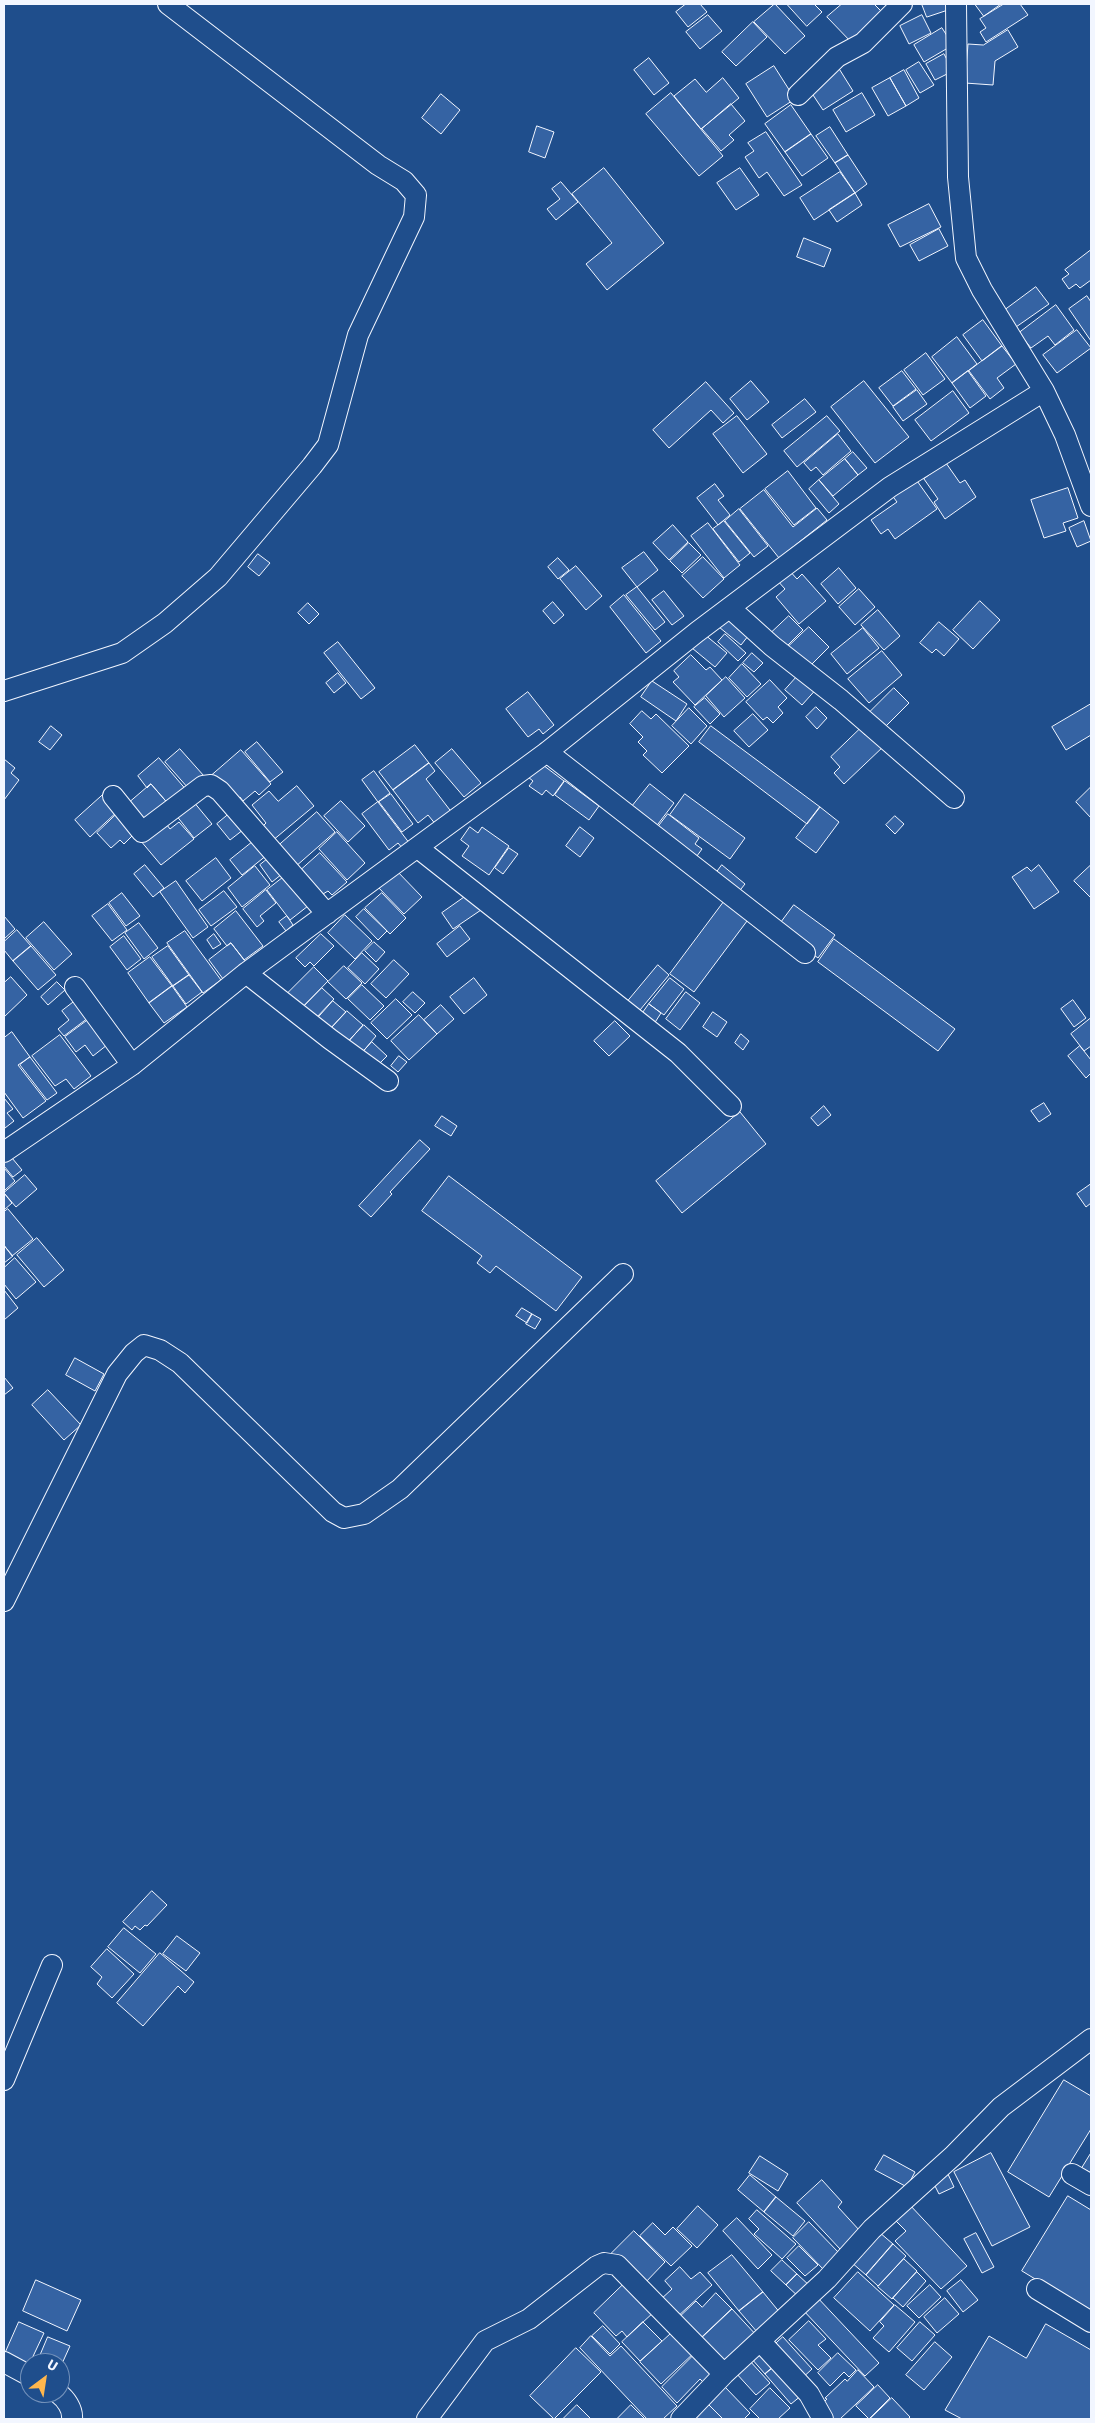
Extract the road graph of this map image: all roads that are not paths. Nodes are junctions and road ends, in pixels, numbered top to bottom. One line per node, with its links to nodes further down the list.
1 (168, 4): 8 (street)
2 (902, 4): 4 (street)
3 (956, 4): 5 (street)
4 (798, 95)
5 (1044, 391): 6 (street); 7 (street)
6 (1091, 506)
7 (731, 609): 9 (street); 11 (street)
8 (4, 692)
9 (547, 752): 12 (street); 14 (street)
10 (113, 796): 13 (street)
11 (954, 798)
12 (418, 848): 13 (street); 19 (street)
13 (327, 914): 15 (street)
14 (805, 953)
15 (246, 973): 17 (street); 18 (street)
16 (75, 987): 17 (street)
17 (132, 1065): 20 (street)
18 (388, 1081)
19 (731, 1106)
20 (4, 1152)
21 (622, 1274): 22 (street)
22 (4, 1601)
23 (52, 1965): 25 (street)
24 (1091, 2039): 30 (street)
25 (4, 2080)
26 (1072, 2174): 27 (street)
27 (1091, 2185)
28 (1037, 2289): 29 (street)
29 (1091, 2322)
30 (760, 2341): 33 (street); 38 (street)
31 (4, 2362): 32 (street)
32 (20, 2371)
33 (724, 2374): 36 (street); 37 (street)
34 (67, 2403): 35 (street)
35 (72, 2419)
36 (427, 2419)
37 (681, 2419)
38 (823, 2419)

